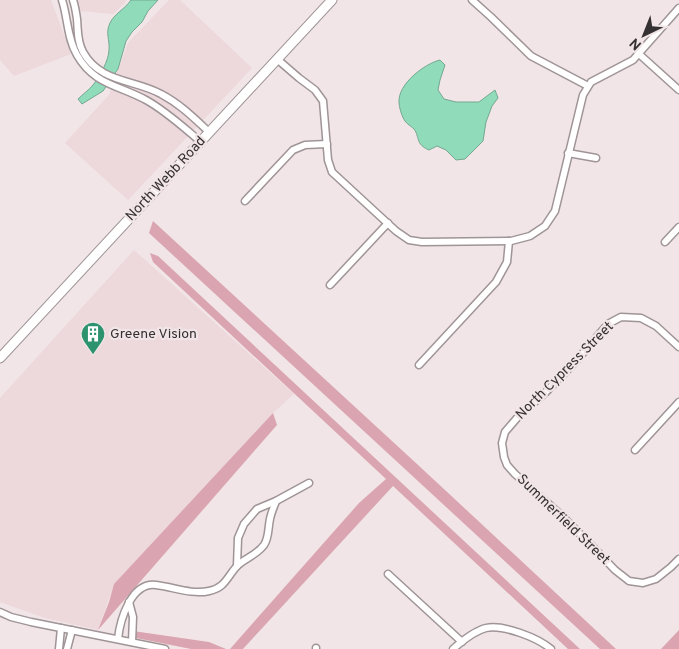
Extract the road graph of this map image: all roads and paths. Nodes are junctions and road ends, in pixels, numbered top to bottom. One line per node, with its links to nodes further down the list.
1 (62, 0): 8 (street)
2 (73, 0): 8 (street)
3 (332, 0): 7 (main road, North Webb Road)
4 (472, 0): 10 (street)
5 (679, 8): 6 (street)
6 (639, 54): 10 (street); 11 (street)
7 (277, 59): 12 (main road, North Webb Road); 14 (street)
8 (98, 75): 9 (street)
9 (112, 82): 12 (street); 13 (street)
10 (588, 86): 15 (street)
11 (679, 90)
12 (209, 132): 13 (main road, North Webb Road)
13 (200, 142): 24 (main road, North Webb Road)
14 (327, 144): 17 (street); 18 (street)
15 (568, 153): 16 (street); 20 (street)
16 (596, 158)
17 (245, 201)
18 (388, 224): 20 (street); 22 (street)
19 (679, 227): 21 (street)
20 (509, 241): 25 (street)
21 (665, 242)
22 (330, 285)
23 (679, 347): 27 (street, North Cypress Street)
24 (0, 358)
25 (419, 366)
26 (679, 402): 28 (street)
27 (503, 441): 31 (street, Summerfield Street)
28 (635, 450)
29 (309, 483): 30 (street)
30 (276, 501): 32 (street); 32 (street)
31 (679, 558)
32 (237, 566): 34 (street)
33 (388, 574): 40 (street)
34 (129, 602): 38 (street); 39 (street)
35 (0, 612): 36 (street)
36 (61, 628): 37 (street); 41 (street)
37 (72, 630): 38 (street); 42 (street)
38 (118, 639): 39 (street)
39 (132, 642): 43 (street)
40 (462, 642): 44 (street); 45 (street)
41 (59, 649)
42 (67, 649)
43 (165, 649)
44 (453, 649)
45 (552, 649)

